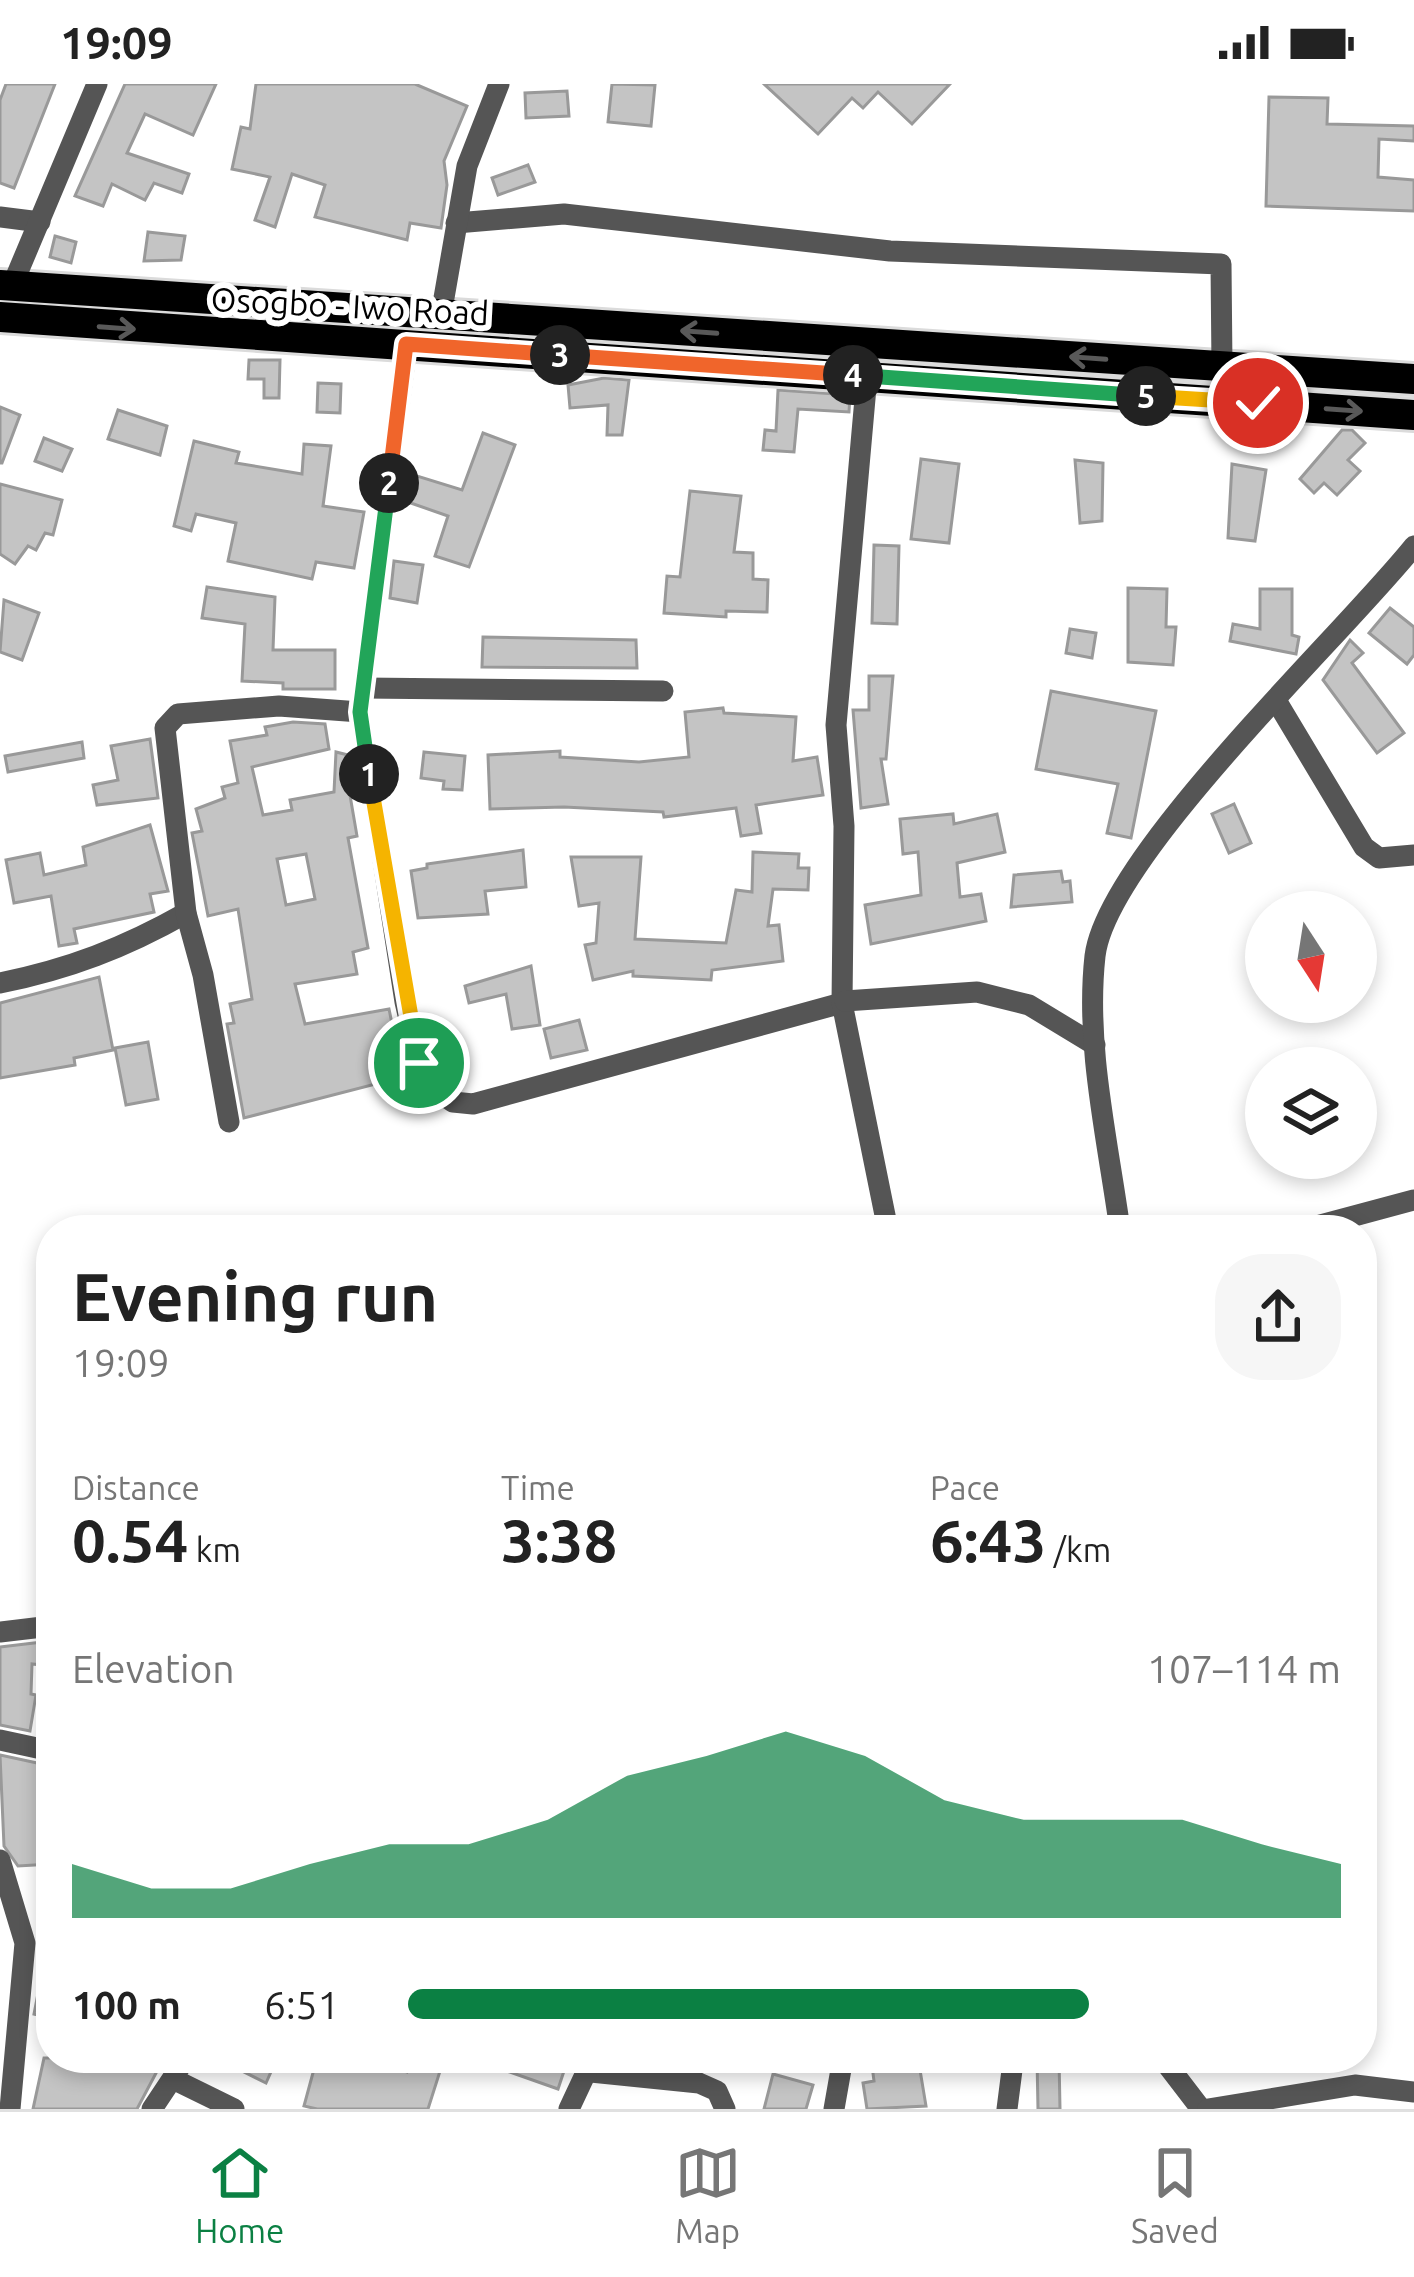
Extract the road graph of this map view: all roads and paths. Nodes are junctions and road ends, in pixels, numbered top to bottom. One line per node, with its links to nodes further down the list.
1 (97, 84): 4 (street)
2 (499, 84): 5 (street)
3 (0, 217): 4 (street)
4 (40, 222): 6 (street)
5 (456, 223): 7 (street); 10 (street)
6 (6, 286): 7 (main road, Osogbo - Iwo Road)
7 (441, 315): 10 (main road, Osogbo - Iwo Road, one-way to 7)
8 (0, 317): 9 (main road, Osogbo - Iwo Road, one-way to 9)
9 (406, 344): 11 (main road, Osogbo - Iwo Road); 15 (street)
10 (1222, 367): 12 (main road, Osogbo - Iwo Road)
11 (867, 376): 13 (main road, Osogbo - Iwo Road, one-way to 13); 22 (street)
12 (1414, 379)
13 (1414, 416)
14 (1414, 546): 17 (street)
15 (363, 688): 16 (street); 18 (street)
16 (664, 691)
17 (1277, 702): 19 (street); 23 (street)
18 (360, 712): 20 (street); 22 (street)
19 (1414, 855)
20 (186, 913): 21 (street); 24 (street)
21 (0, 980)
22 (843, 1002): 23 (street); 26 (street)
23 (1095, 1045): 27 (street)
24 (229, 1122)
25 (1414, 1200): 28 (street)
26 (885, 1215)
27 (1118, 1215)
28 (1358, 1215)
29 (36, 1628): 30 (street)
30 (0, 1632)
31 (0, 1740): 32 (street)
32 (36, 1747)
33 (0, 1859): 42 (street)
34 (179, 2073): 40 (street)
35 (587, 2073): 45 (street)
36 (639, 2073): 46 (street)
37 (840, 2073): 47 (street)
38 (1012, 2073): 48 (street)
39 (1175, 2073): 49 (street)
40 (176, 2080): 43 (street); 44 (street)
41 (1414, 2092): 49 (street)
42 (10, 2109)
43 (152, 2109)
44 (234, 2109)
45 (569, 2109)
46 (724, 2109)
47 (834, 2109)
48 (1007, 2109)
49 (1205, 2109)

